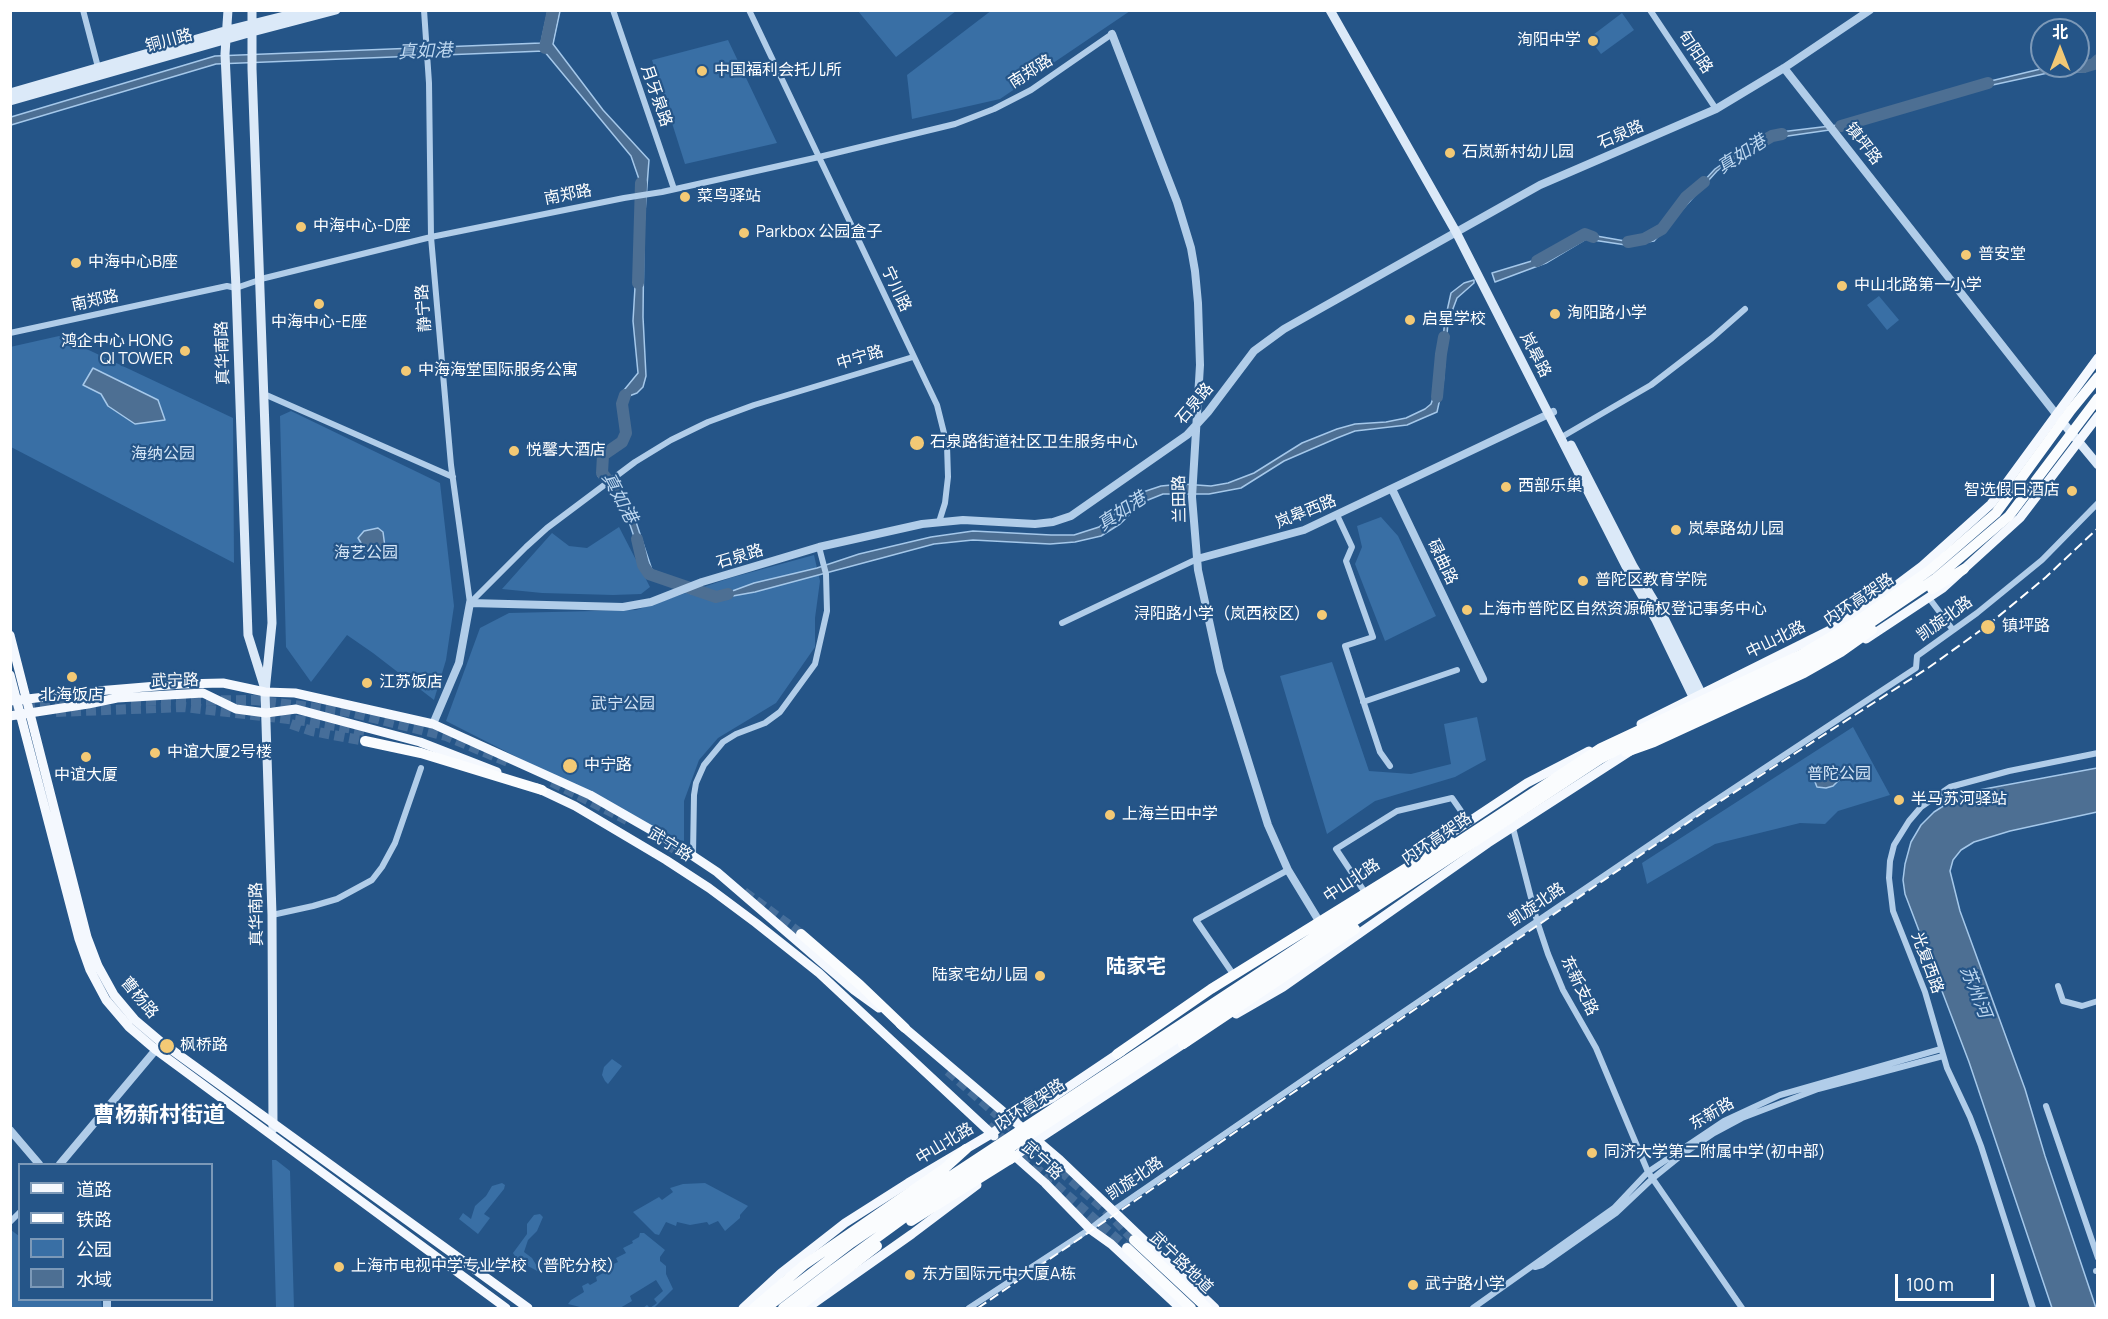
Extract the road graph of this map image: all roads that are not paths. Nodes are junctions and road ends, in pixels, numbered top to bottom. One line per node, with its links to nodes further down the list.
1 (83, 10): 18 (street)
2 (228, 10): 14 (main road, 真华南路)
3 (252, 10): 13 (main road, 真华南路)
4 (308, 10): 13 (main road, 铜川路)
5 (336, 10): 13 (main road, 铜川路)
6 (424, 10): 25 (street, 静宁路)
7 (613, 10): 23 (street, 月牙泉路)
8 (749, 10): 22 (street, 宁川路)
9 (1330, 10): 24 (main road, 岚皋路)
10 (1336, 10): 24 (main road, 岚皋路)
11 (1650, 10): 21 (street, 旬阳路)
12 (1870, 10): 17 (street, 石泉路)
13 (252, 28): 14 (main road, 铜川路); 16 (main road, 铜川路); 26 (main road, 真华南路)
14 (228, 30): 16 (main road, 真华南路); 18 (main road, 铜川路)
15 (1112, 34): 22 (street, 南郑路); 38 (street, 兰田路)
16 (227, 40): 18 (main road, 铜川路); 27 (main road, 真华南路)
17 (1784, 68): 21 (street, 石泉路); 36 (street, 镇坪路)
18 (100, 71): 19 (main road, 铜川路); 20 (main road, 铜川路)
19 (10, 93)
20 (10, 101)
21 (1716, 109): 24 (street, 石泉路)
22 (819, 157): 23 (street, 南郑路); 30 (street, 宁川路)
23 (674, 189): 25 (street, 南郑路)
24 (1458, 231): 35 (main road, 岚皋路); 38 (street, 石泉路)
25 (431, 237): 26 (street, 南郑路); 42 (street, 静宁路)
26 (260, 280): 27 (street, 南郑路); 33 (main road, 真华南路)
27 (236, 288): 29 (street, 南郑路); 58 (main road, 真华南路)
28 (1745, 309): 39 (street)
29 (10, 333)
30 (913, 357): 46 (street, 宁川路); 51 (street, 中宁路)
31 (2097, 357): 36 (main road, 中山北路)
32 (2097, 377): 75 (highway, 内环高架路)
33 (264, 394): 42 (street); 58 (main road, 真华南路)
34 (2097, 398): 70 (highway, 内环高架路)
35 (1551, 413): 39 (main road, 岚皋路); 43 (street, 岚皋西路)
36 (2056, 414): 40 (main road, 镇坪路); 59 (main road, 中山北路)
37 (2097, 416): 40 (main road)
38 (1197, 425): 46 (street, 石泉路); 48 (street, 兰田路)
39 (1563, 436): 59 (main road, 岚皋路)
40 (2078, 441): 41 (main road, 镇坪路); 49 (main road)
41 (2097, 465)
42 (453, 477): 51 (street, 静宁路)
43 (1392, 489): 45 (street, 岚皋西路); 57 (street, 碌曲路)
44 (2097, 504): 53 (street, 凯旋北路)
45 (1337, 515): 48 (street, 岚皋西路); 62 (street)
46 (939, 522): 47 (street, 石泉路)
47 (819, 547): 51 (street, 石泉路); 78 (street)
48 (1197, 559): 52 (street, 岚皋西路); 79 (street, 兰田路)
49 (1964, 569): 50 (highway)
50 (1926, 596): 53 (street); 66 (main road); 70 (highway)
51 (470, 603): 67 (street)
52 (1062, 623)
53 (1953, 630): 84 (street, 凯旋北路)
54 (10, 635): 60 (main road, 曹杨路)
55 (1457, 670): 62 (street)
56 (10, 675): 61 (main road, 曹杨路)
57 (1483, 679)
58 (265, 692): 60 (main road, 武宁路); 63 (main road, 真华南路); 67 (main road, 武宁路)
59 (1697, 695): 66 (main road, 岚皋路); 74 (main road, 中山北路)
60 (28, 698): 61 (main road, 武宁路); 64 (main road, 曹杨路)
61 (14, 700): 65 (main road, 曹杨路)
62 (1363, 702): 71 (street)
63 (266, 713): 64 (main road, 武宁路); 73 (main road, 武宁路); 82 (main road, 真华南路)
64 (32, 714): 65 (main road, 武宁路); 92 (main road, 曹杨路)
65 (15, 715): 92 (main road, 曹杨路)
66 (1707, 716): 77 (main road)
67 (433, 724): 78 (main road, 武宁路)
68 (365, 741): 73 (highway)
69 (2097, 753): 93 (street, 光复西路)
70 (1600, 759): 80 (highway, 内环高架路)
71 (1390, 766)
72 (421, 768): 82 (street)
73 (542, 790): 99 (main road, 武宁路)
74 (1505, 798): 76 (main road, 中山北路); 77 (street, 东新支路)
75 (1493, 819): 94 (highway); 116 (highway, 内环高架路)
76 (1468, 821): 81 (main road, 中山北路); 81 (street)
77 (1513, 827): 84 (street, 东新支路); 86 (main road)
78 (693, 855): 90 (main road, 武宁路)
79 (1288, 870): 83 (street, 兰田路); 87 (street)
80 (1422, 877): 91 (highway); 117 (highway, 内环高架路)
81 (1364, 891): 83 (main road, 中山北路)
82 (272, 915): 97 (main road, 真华南路)
83 (1319, 921): 86 (street, 兰田路); 94 (main road, 中山北路)
84 (1538, 921): 106 (street, 东新支路); 108 (street, 凯旋北路)
85 (801, 934): 90 (highway)
86 (1338, 950): 91 (main road)
87 (1231, 971)
88 (2058, 986): 89 (street)
89 (2097, 1001)
90 (905, 1028): 96 (main road, 武宁路)
91 (1183, 1044): 101 (main road)
92 (159, 1046): 97 (main road, 曹杨路); 100 (main road, 曹杨路); 105 (street)
93 (1942, 1052): 106 (street, 东新路); 107 (street, 东新路); 127 (street, 光复西路)
94 (1117, 1054): 96 (main road, 中山北路)
95 (2046, 1106): 110 (street)
96 (1011, 1119): 99 (main road, 中山北路); 101 (main road, 武宁路)
97 (273, 1122): 100 (main road, 真华南路); 113 (main road, 曹杨路)
98 (10, 1130): 104 (street)
99 (991, 1134): 102 (main road, 中山北路); 103 (main road, 武宁路)
100 (273, 1137): 112 (main road, 曹杨路)
101 (1037, 1140): 103 (main road); 108 (main road, 武宁路)
102 (966, 1149): 114 (main road, 中山北路); 115 (highway)
103 (1015, 1156): 109 (main road, 武宁路); 118 (highway); 119 (main road)
104 (38, 1163)
105 (61, 1163)
106 (1648, 1172): 107 (street, 东新支路); 111 (street, 东新路)
107 (1652, 1179): 111 (street, 东新路); 126 (street, 东新支路)
108 (1114, 1210): 109 (street, 凯旋北路); 124 (main road, 武宁路)
109 (1090, 1228): 120 (street, 凯旋北路); 121 (main road, 武宁路)
110 (2097, 1258)
111 (1532, 1268): 125 (street, 东新路)
112 (506, 1308)
113 (528, 1308)
114 (743, 1308)
115 (754, 1308)
116 (766, 1308)
117 (783, 1308)
118 (796, 1308)
119 (807, 1308)
120 (969, 1308)
121 (1180, 1308)
122 (1191, 1308): 123 (highway, 武宁路地道)
123 (1207, 1308)
124 (1215, 1308)
125 (1473, 1308)
126 (1742, 1308)
127 (2033, 1308)

